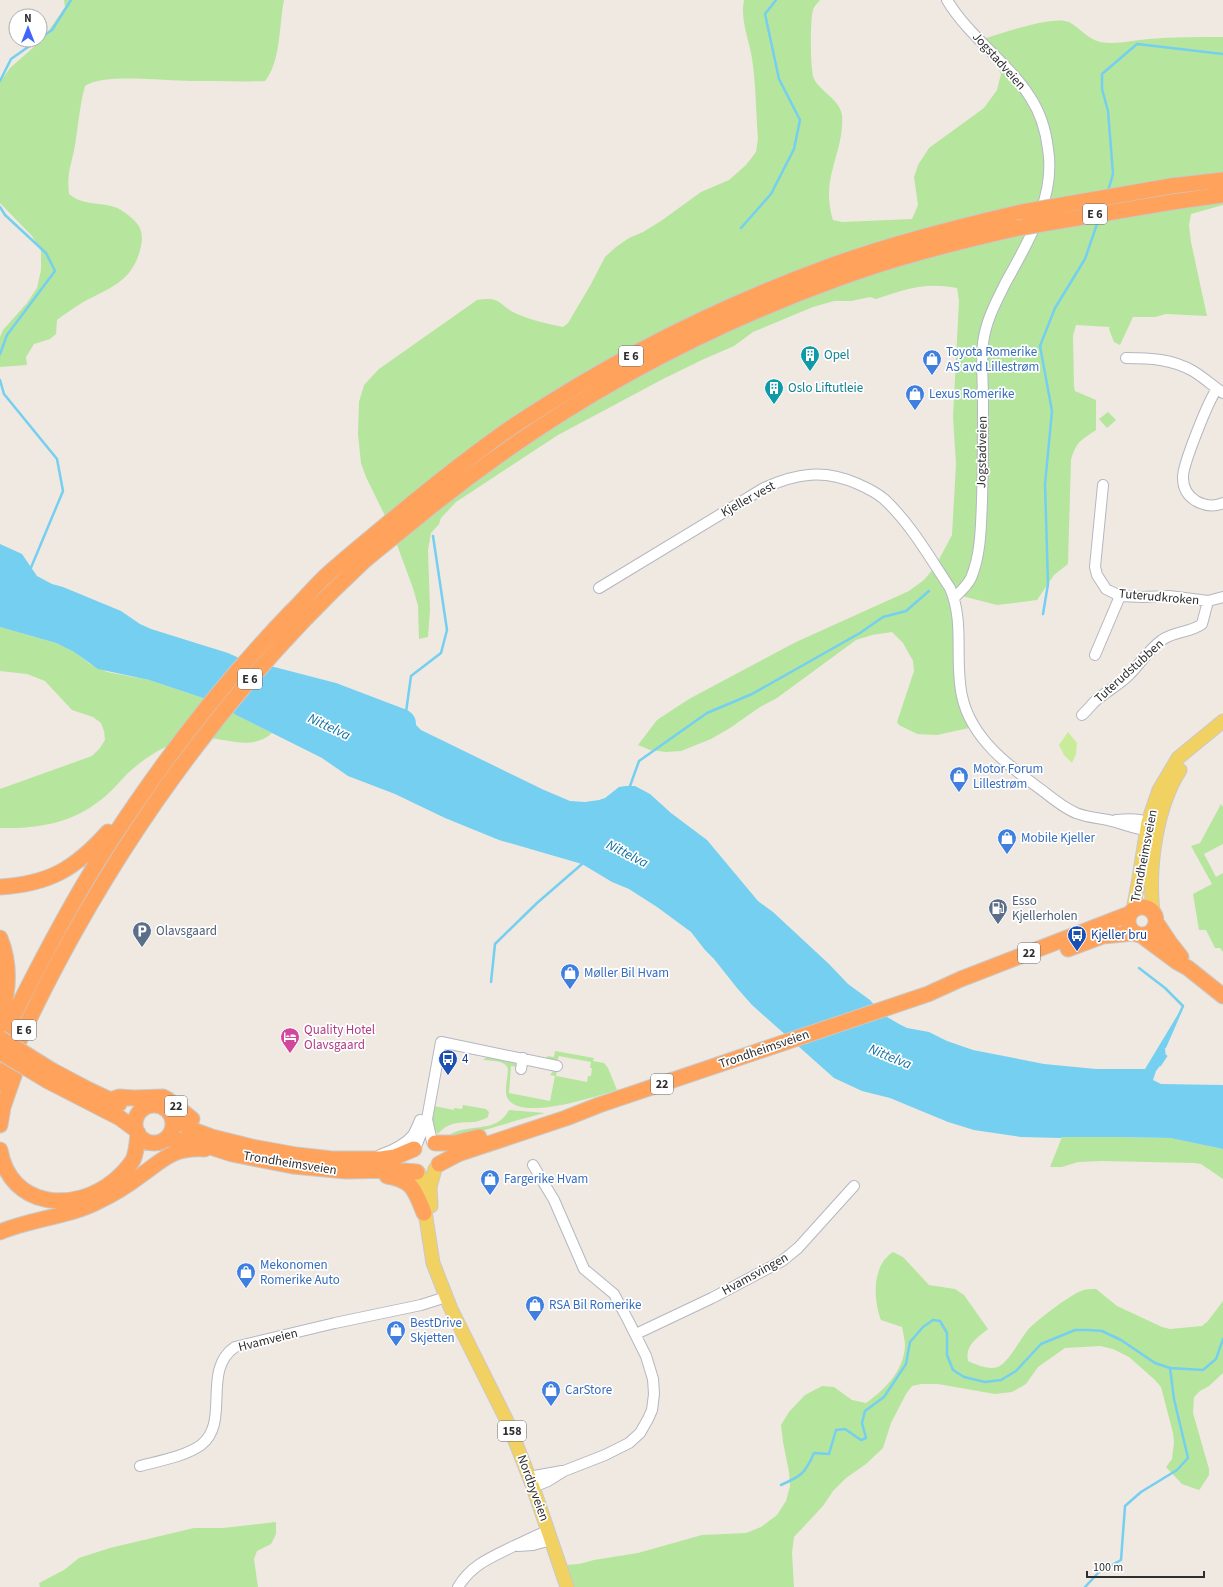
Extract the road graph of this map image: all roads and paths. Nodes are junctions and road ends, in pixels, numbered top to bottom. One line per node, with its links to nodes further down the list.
1 (947, 0): 11 (street, Jogstadveien)
2 (1223, 180): 16 (highway, E 6, bridge)
3 (1223, 195): 24 (highway, E 6, bridge)
4 (1126, 358): 5 (street)
5 (1220, 391): 7 (street)
6 (1103, 485): 9 (street, Tuterudkroken)
7 (1223, 503)
8 (599, 588): 11 (street, Kjeller vest)
9 (1120, 596): 12 (street, Tuterudkroken); 13 (street)
10 (1223, 597): 12 (street, Tuterudkroken)
11 (954, 598): 17 (street)
12 (1208, 601): 14 (street, Tuterudstubben)
13 (1095, 655)
14 (1082, 715)
15 (1223, 721): 17 (main road, Trondheimsveien)
16 (140, 798): 18 (highway); 29 (highway, E 6)
17 (1151, 827): 19 (main road, Trondheimsveien); 20 (main road, Trondheimsveien)
18 (0, 887)
19 (1131, 912): 20 (highway, 22); 21 (highway); 25 (highway, Trondheimsveien / 22)
20 (1154, 917): 21 (highway); 23 (highway)
21 (1138, 935): 23 (highway); 25 (highway, Trondheimsveien / 22)
22 (0, 938): 27 (highway)
23 (1188, 968): 26 (highway)
24 (50, 978): 35 (highway, E 6); 42 (highway)
25 (928, 994): 37 (highway, Trondheimsveien / 22)
26 (1223, 996)
27 (0, 1019)
28 (0, 1038): 34 (highway, 22, bridge)
29 (0, 1043)
30 (0, 1052): 34 (highway, 22, bridge)
31 (523, 1058): 32 (street); 33 (street); 39 (street)
32 (550, 1068)
33 (521, 1069)
34 (50, 1076): 36 (highway, 22); 43 (highway, 22)
35 (0, 1083)
36 (110, 1100): 38 (highway, 22); 45 (highway, 22)
37 (599, 1105): 46 (highway, Trondheimsveien / 22); 52 (highway, Trondheimsveien / 22)
38 (146, 1107): 40 (highway, 22); 43 (highway, 22)
39 (428, 1108): 41 (street); 51 (street)
40 (172, 1117): 44 (highway, 22); 45 (highway, Trondheimsveien / 22)
41 (427, 1119): 46 (street); 47 (street)
42 (0, 1124)
43 (137, 1131): 44 (highway, 22); 48 (highway)
44 (163, 1140): 49 (highway, Trondheimsveien / 22); 55 (highway)
45 (234, 1143): 51 (highway, Trondheimsveien / 22)
46 (433, 1143): 47 (highway, 22); 52 (highway)
47 (415, 1146): 51 (highway, Trondheimsveien / 22); 53 (highway)
48 (0, 1150)
49 (220, 1150): 51 (highway, Trondheimsveien / 22); 55 (highway)
50 (532, 1165): 60 (street)
51 (364, 1166): 53 (highway, Trondheimsveien / 22); 56 (highway, 22)
52 (437, 1167): 53 (highway, 22); 58 (main road, Nordbyveien / 158)
53 (418, 1172): 56 (main road, Nordbyveien / 158)
54 (854, 1186): 60 (street, Hvamsvingen)
55 (118, 1190): 57 (highway)
56 (424, 1213): 58 (main road, Nordbyveien / 158)
57 (0, 1232)
58 (441, 1283): 59 (main road, Nordbyveien / 158)
59 (446, 1297): 61 (street, Hvamveien); 62 (main road, Nordbyveien / 158)
60 (636, 1334): 62 (street)
61 (140, 1466)
62 (531, 1482): 63 (main road, Nordbyveien / 158)
63 (550, 1536): 64 (street); 65 (main road, Nordbyveien / 158)
64 (458, 1587)
65 (567, 1587)

